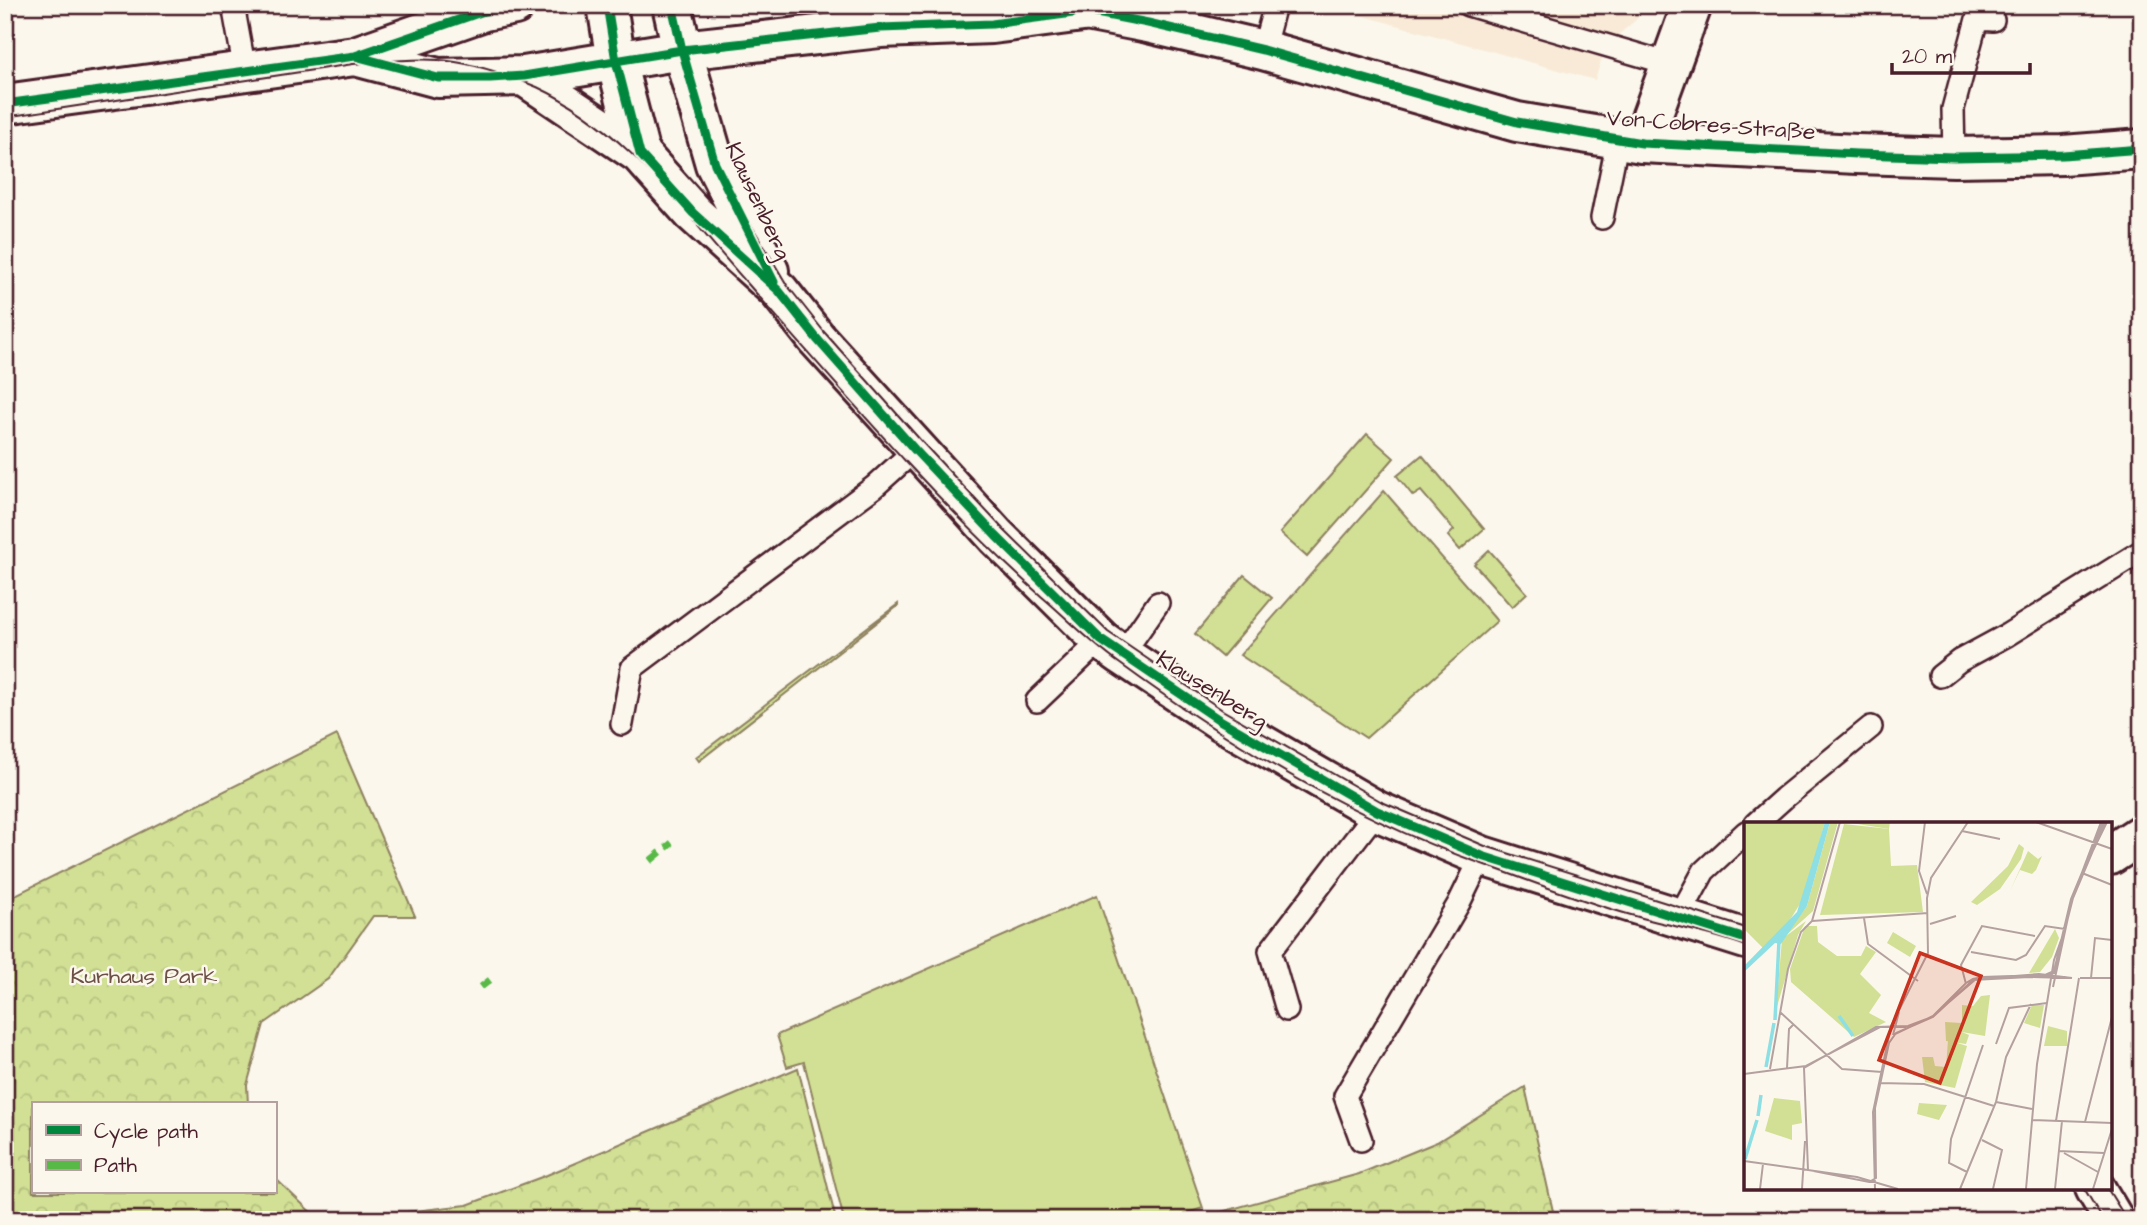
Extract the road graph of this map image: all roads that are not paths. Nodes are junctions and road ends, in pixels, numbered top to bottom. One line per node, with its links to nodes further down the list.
1 (233, 5): 15 (lane)
2 (515, 5): 12 (street)
3 (607, 5): 13 (street, Klausenberg)
4 (672, 5): 10 (street, Klausenberg)
5 (1275, 5): 11 (lane)
6 (1468, 5): 14 (lane)
7 (1692, 5): 14 (street)
8 (1069, 9): 10 (street, Von-Cobres-Straße); 11 (street, Von-Cobres-Straße)
9 (1993, 20): 21 (lane)
10 (682, 50): 13 (street, Von-Cobres-Straße); 23 (street, Klausenberg)
11 (1262, 50): 18 (street, Von-Cobres-Straße)
12 (355, 55): 15 (street); 16 (street, Von-Cobres-Straße)
13 (616, 61): 16 (street, Von-Cobres-Straße); 20 (street, Klausenberg)
14 (1670, 64): 18 (street)
15 (245, 71): 17 (street)
16 (524, 76): 20 (street, Klausenberg)
17 (5, 104)
18 (1630, 141): 21 (street, Von-Cobres-Straße); 22 (lane)
19 (2142, 149): 21 (street, Von-Cobres-Straße)
20 (640, 154): 23 (street, Klausenberg)
21 (1954, 157)
22 (1602, 218)
23 (779, 291): 24 (street, Klausenberg)
24 (915, 450): 27 (street, Klausenberg); 30 (lane)
25 (2142, 551): 28 (lane)
26 (1158, 603): 27 (lane)
27 (1111, 648): 29 (lane); 32 (street, Klausenberg)
28 (1940, 676)
29 (1037, 701)
30 (622, 724)
31 (1871, 727): 33 (lane)
32 (1377, 811): 37 (street, Klausenberg); 40 (lane)
33 (1757, 822)
34 (1744, 834): 38 (lane)
35 (2142, 834): 36 (street)
36 (2112, 854)
37 (1482, 856): 38 (street, Klausenberg); 41 (lane)
38 (1679, 917): 39 (street, Klausenberg)
39 (1744, 938)
40 (1287, 1010)
41 (1361, 1140)
42 (2096, 1190): 43 (street)
43 (2115, 1220)

